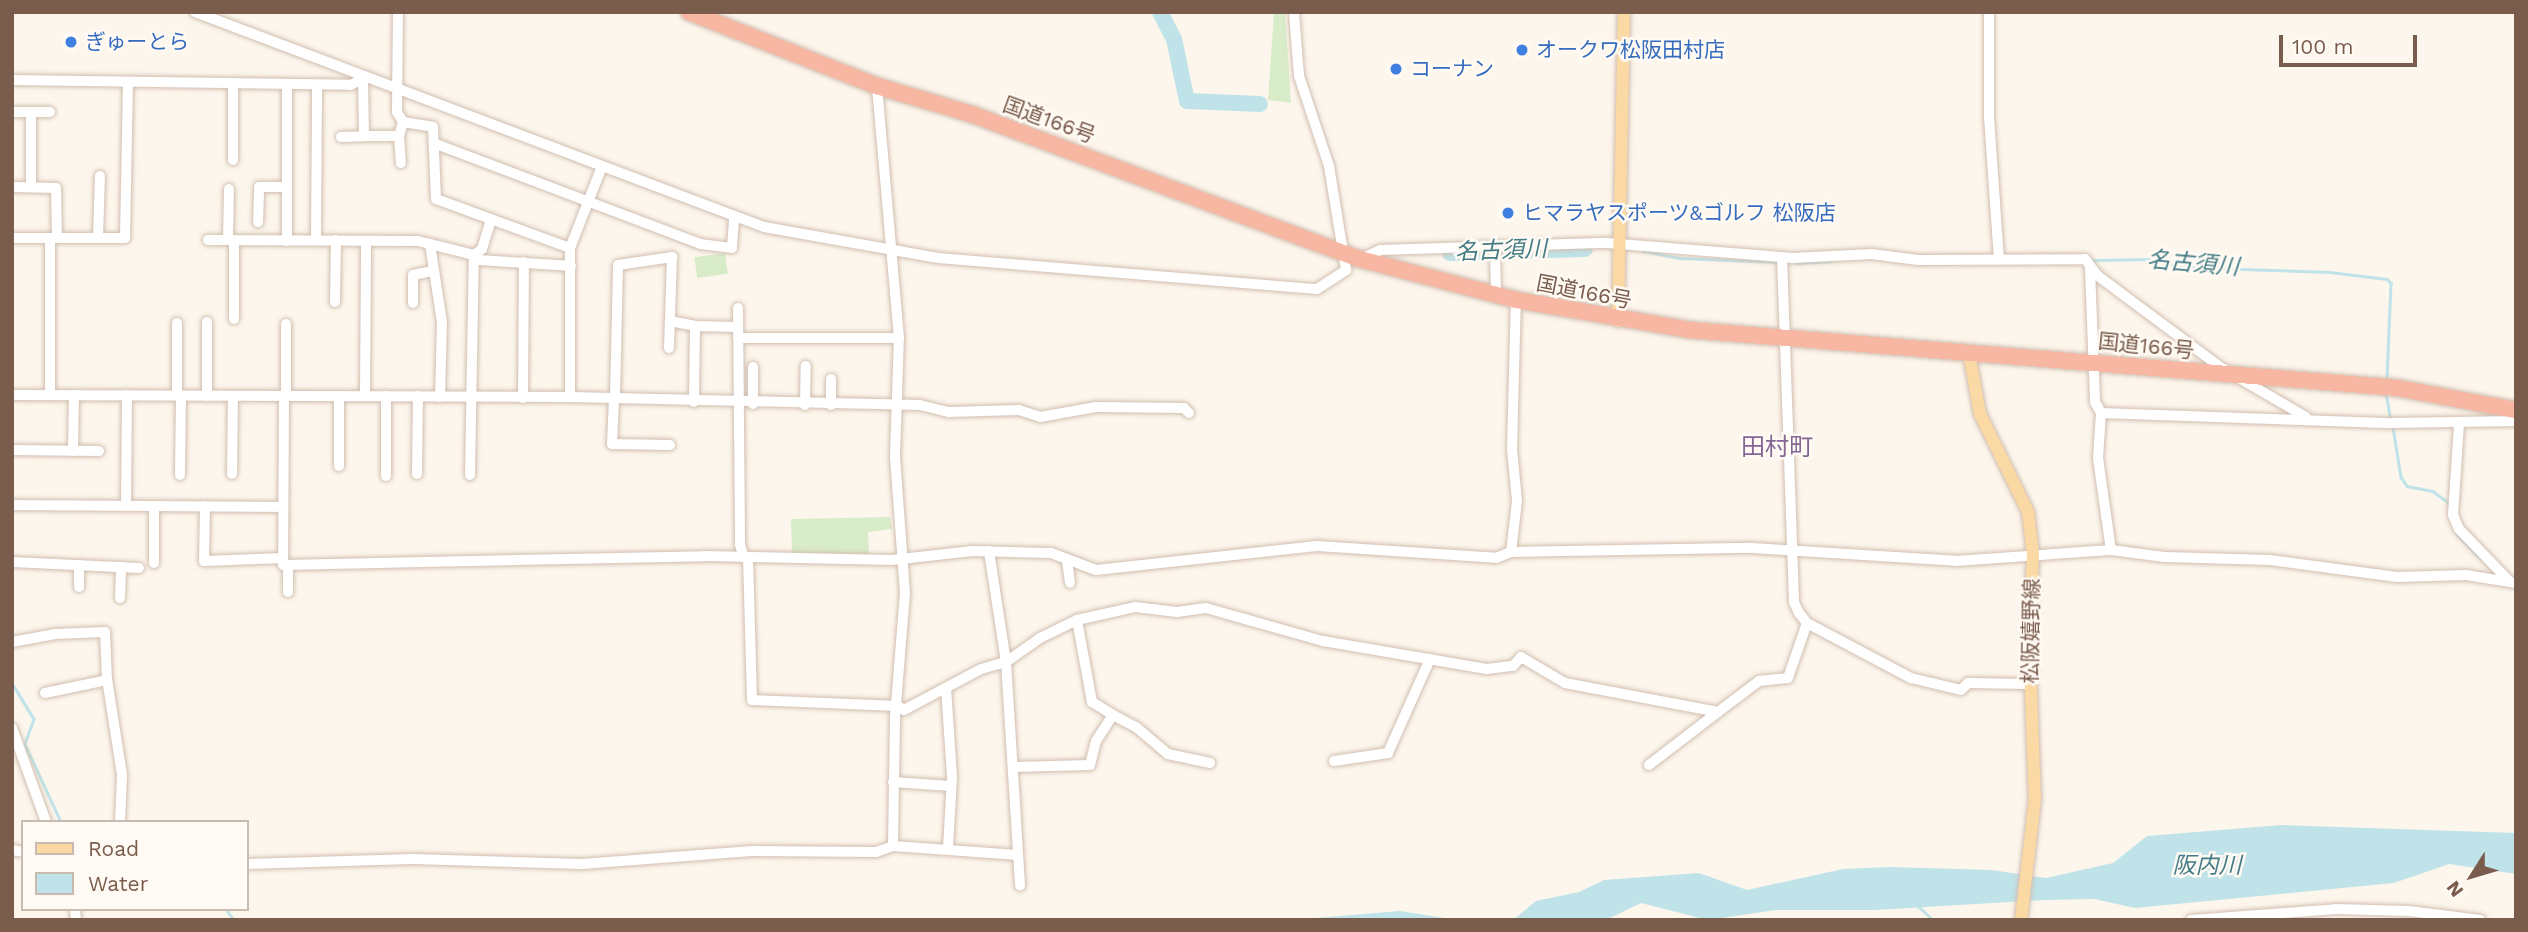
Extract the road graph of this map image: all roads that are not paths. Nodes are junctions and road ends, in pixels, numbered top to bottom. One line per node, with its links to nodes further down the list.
1 (195, 12): 7 (street)
2 (398, 12): 14 (street)
3 (690, 12): 13 (highway, 国道166号)
4 (1294, 12): 47 (street)
5 (1624, 12): 45 (main road)
6 (1989, 12): 51 (street)
7 (363, 78): 12 (street); 14 (street); 19 (street)
8 (12, 80): 9 (street)
9 (128, 83): 10 (street); 36 (street)
10 (233, 85): 11 (street); 23 (street)
11 (287, 85): 12 (street); 29 (street)
12 (317, 85): 40 (street)
13 (877, 86): 47 (highway, 国道166号); 49 (street)
14 (397, 92): 18 (street); 25 (street)
15 (12, 112): 16 (street)
16 (31, 112): 17 (street); 28 (street)
17 (50, 112)
18 (403, 122): 20 (street); 22 (street)
19 (364, 136): 20 (street); 21 (street)
20 (399, 136): 24 (street)
21 (341, 137)
22 (436, 145): 31 (street); 33 (street)
23 (233, 160)
24 (401, 163)
25 (601, 169): 31 (street); 32 (street)
26 (100, 176): 36 (street)
27 (12, 187): 28 (street)
28 (31, 187): 37 (street)
29 (287, 187): 34 (street); 42 (street)
30 (229, 189): 39 (street)
31 (587, 201): 32 (street); 46 (street)
32 (734, 218): 49 (street)
33 (491, 220): 46 (street); 50 (street)
34 (258, 222)
35 (12, 238): 37 (street)
36 (98, 238): 37 (street)
37 (53, 239): 81 (street)
38 (208, 240): 39 (street)
39 (231, 240): 42 (street); 63 (street)
40 (316, 240): 41 (street); 42 (street)
41 (336, 240): 43 (street); 60 (street)
42 (287, 241)
43 (366, 241): 44 (street); 89 (street)
44 (430, 244): 50 (street); 57 (street)
45 (1622, 244): 48 (street); 53 (street); 65 (main road)
46 (570, 248): 56 (street)
47 (1341, 250): 49 (street); 52 (highway, 国道166号)
48 (1495, 251): 52 (street); 58 (street)
49 (891, 252): 72 (street)
50 (474, 255): 54 (street); 93 (street)
51 (1999, 258): 53 (street); 55 (street)
52 (1360, 259): 58 (highway, 国道166号)
53 (1782, 261): 71 (street)
54 (524, 262): 56 (street); 95 (street)
55 (2088, 265): 75 (street); 78 (street)
56 (570, 266): 94 (street)
57 (432, 271): 61 (street); 92 (street)
58 (1496, 295): 59 (highway, 国道166号)
59 (1516, 300): 65 (highway, 国道166号); 127 (street)
60 (335, 302)
61 (413, 303)
62 (738, 308): 70 (street)
63 (234, 319)
64 (670, 321): 69 (street); 73 (street); 96 (street)
65 (1618, 321): 71 (highway, 国道166号)
66 (207, 322): 85 (street)
67 (177, 323): 84 (street)
68 (286, 324): 87 (street)
69 (695, 326): 70 (street); 97 (street)
70 (738, 332): 72 (street); 98 (street)
71 (1784, 336): 74 (highway, 国道166号); 124 (street)
72 (899, 338): 102 (street)
73 (669, 348)
74 (1969, 353): 75 (highway, 国道166号); 128 (main road, 松阪嬉野線)
75 (2092, 362): 78 (highway, 国道166号); 105 (street)
76 (806, 366): 100 (street)
77 (752, 367): 99 (street)
78 (2233, 376): 103 (highway, 国道166号); 106 (street)
79 (831, 379): 101 (street)
80 (12, 395): 81 (street)
81 (50, 395): 82 (street)
82 (74, 395): 83 (street); 111 (street)
83 (127, 395): 84 (street); 120 (street)
84 (179, 396): 85 (street); 116 (street)
85 (206, 396): 86 (street)
86 (233, 396): 87 (street); 114 (street)
87 (285, 396): 88 (street); 123 (street)
88 (339, 396): 89 (street); 113 (street)
89 (365, 396): 90 (street)
90 (386, 396): 91 (street); 118 (street)
91 (418, 397): 92 (street); 115 (street)
92 (440, 397): 93 (street)
93 (471, 397): 95 (street); 117 (street)
94 (570, 397): 95 (street); 96 (street)
95 (523, 398)
96 (614, 398): 97 (street); 109 (street)
97 (694, 402): 98 (street)
98 (738, 404): 99 (street); 129 (street)
99 (753, 404): 100 (street)
100 (805, 405): 101 (street)
101 (831, 405): 102 (street)
102 (895, 405): 104 (street); 130 (street)
103 (2516, 410)
104 (1189, 413)
105 (2101, 413): 106 (street); 125 (street)
106 (2306, 417): 108 (street)
107 (2516, 421): 108 (street)
108 (2459, 424): 138 (street)
109 (670, 445)
110 (12, 450): 111 (street)
111 (74, 451): 112 (street)
112 (99, 451)
113 (339, 466)
114 (232, 474)
115 (417, 474)
116 (180, 475)
117 (470, 475)
118 (386, 476)
119 (12, 505): 120 (street)
120 (126, 506): 121 (street)
121 (154, 506): 122 (street); 134 (street)
122 (205, 506): 123 (street); 133 (street)
123 (283, 507): 133 (street)
124 (1793, 550): 127 (street); 128 (street); 144 (street)
125 (2111, 550): 128 (street); 138 (street)
126 (989, 551): 130 (street); 131 (street); 147 (street)
127 (1511, 552): 131 (street)
128 (2033, 554): 149 (main road, 松阪嬉野線)
129 (746, 557): 130 (street); 133 (street); 152 (street)
130 (902, 557): 152 (street)
131 (1067, 561): 139 (street)
132 (12, 562): 135 (street)
133 (286, 562): 141 (street)
134 (154, 563)
135 (79, 565): 136 (street); 140 (street)
136 (121, 567): 137 (street); 142 (street)
137 (139, 568)
138 (2508, 579)
139 (1070, 583)
140 (79, 587)
141 (288, 592)
142 (120, 598)
143 (1077, 620): 146 (street); 147 (street); 154 (street)
144 (1807, 623): 149 (street); 153 (street)
145 (12, 642): 148 (street)
146 (1430, 659): 153 (street); 156 (street)
147 (1006, 662): 150 (street); 159 (street)
148 (107, 680): 151 (street); 163 (street)
149 (2029, 684): 169 (main road, 松阪嬉野線)
150 (946, 688): 152 (street); 161 (street)
151 (45, 693)
152 (898, 706): 160 (street)
153 (1718, 712): 158 (street)
154 (1113, 715): 157 (street); 159 (street)
155 (12, 728): 162 (street)
156 (1334, 761)
157 (1210, 763)
158 (1649, 765)
159 (1013, 766): 166 (street)
160 (892, 782): 161 (street); 164 (street)
161 (951, 786): 165 (street)
162 (45, 820)
163 (120, 820)
164 (894, 846): 165 (street); 167 (street)
165 (948, 849): 166 (street)
166 (1018, 855): 168 (street)
167 (248, 864)
168 (1020, 886)
169 (2021, 920)
170 (2191, 920): 171 (street)
171 (2480, 920)

